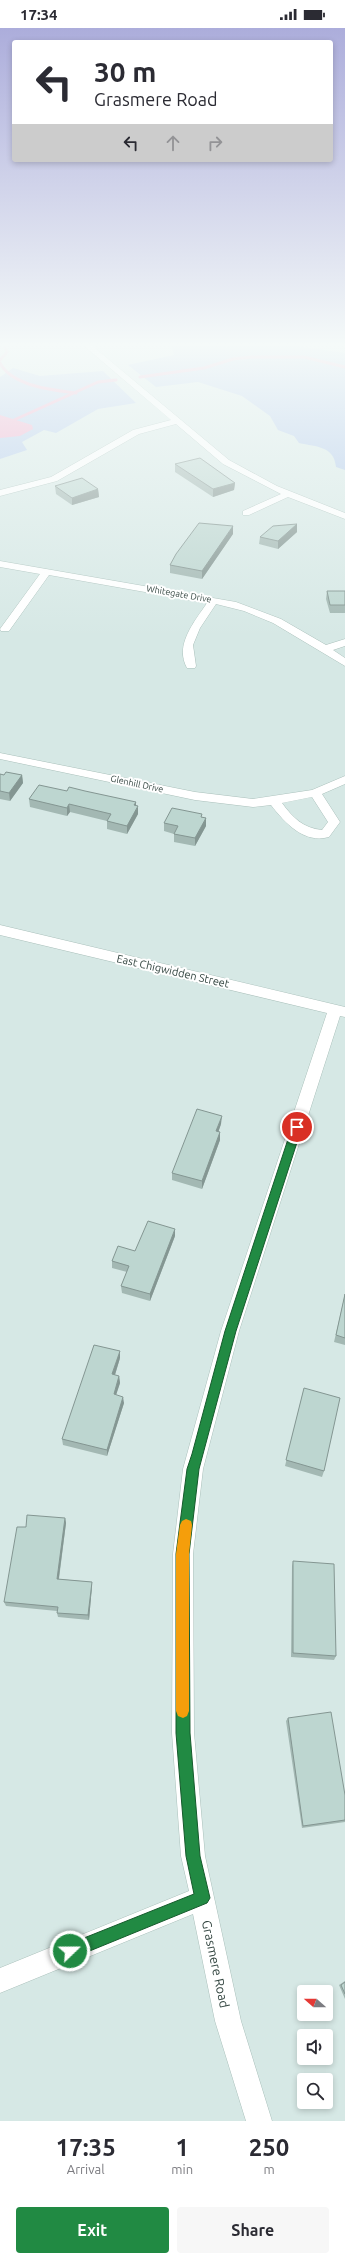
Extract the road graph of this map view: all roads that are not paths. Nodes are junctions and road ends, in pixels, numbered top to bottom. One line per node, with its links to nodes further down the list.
1 (119, 442): 3 (street)
2 (202, 442): 4 (street)
3 (0, 493)
4 (287, 494): 5 (street); 6 (street)
5 (246, 513)
6 (345, 516)
7 (0, 564): 8 (street, Whitegate Drive)
8 (46, 572): 9 (street, Whitegate Drive); 10 (street)
9 (214, 600): 12 (street, Whitegate Drive); 14 (street)
10 (5, 629)
11 (345, 642): 12 (street)
12 (326, 649): 13 (street, Whitegate Drive)
13 (345, 663)
14 (191, 666)
15 (0, 756): 18 (street, Glenhill Drive)
16 (345, 780): 17 (street, Glenhill Drive)
17 (315, 793): 18 (street, Glenhill Drive); 18 (street)
18 (274, 802)
19 (0, 930): 20 (street, East Chigwidden Street)
20 (340, 1011): 21 (street, Grasmere Road)
21 (202, 1898): 22 (street); 23 (street, Grasmere Road)
22 (0, 1981)
23 (259, 2121)

